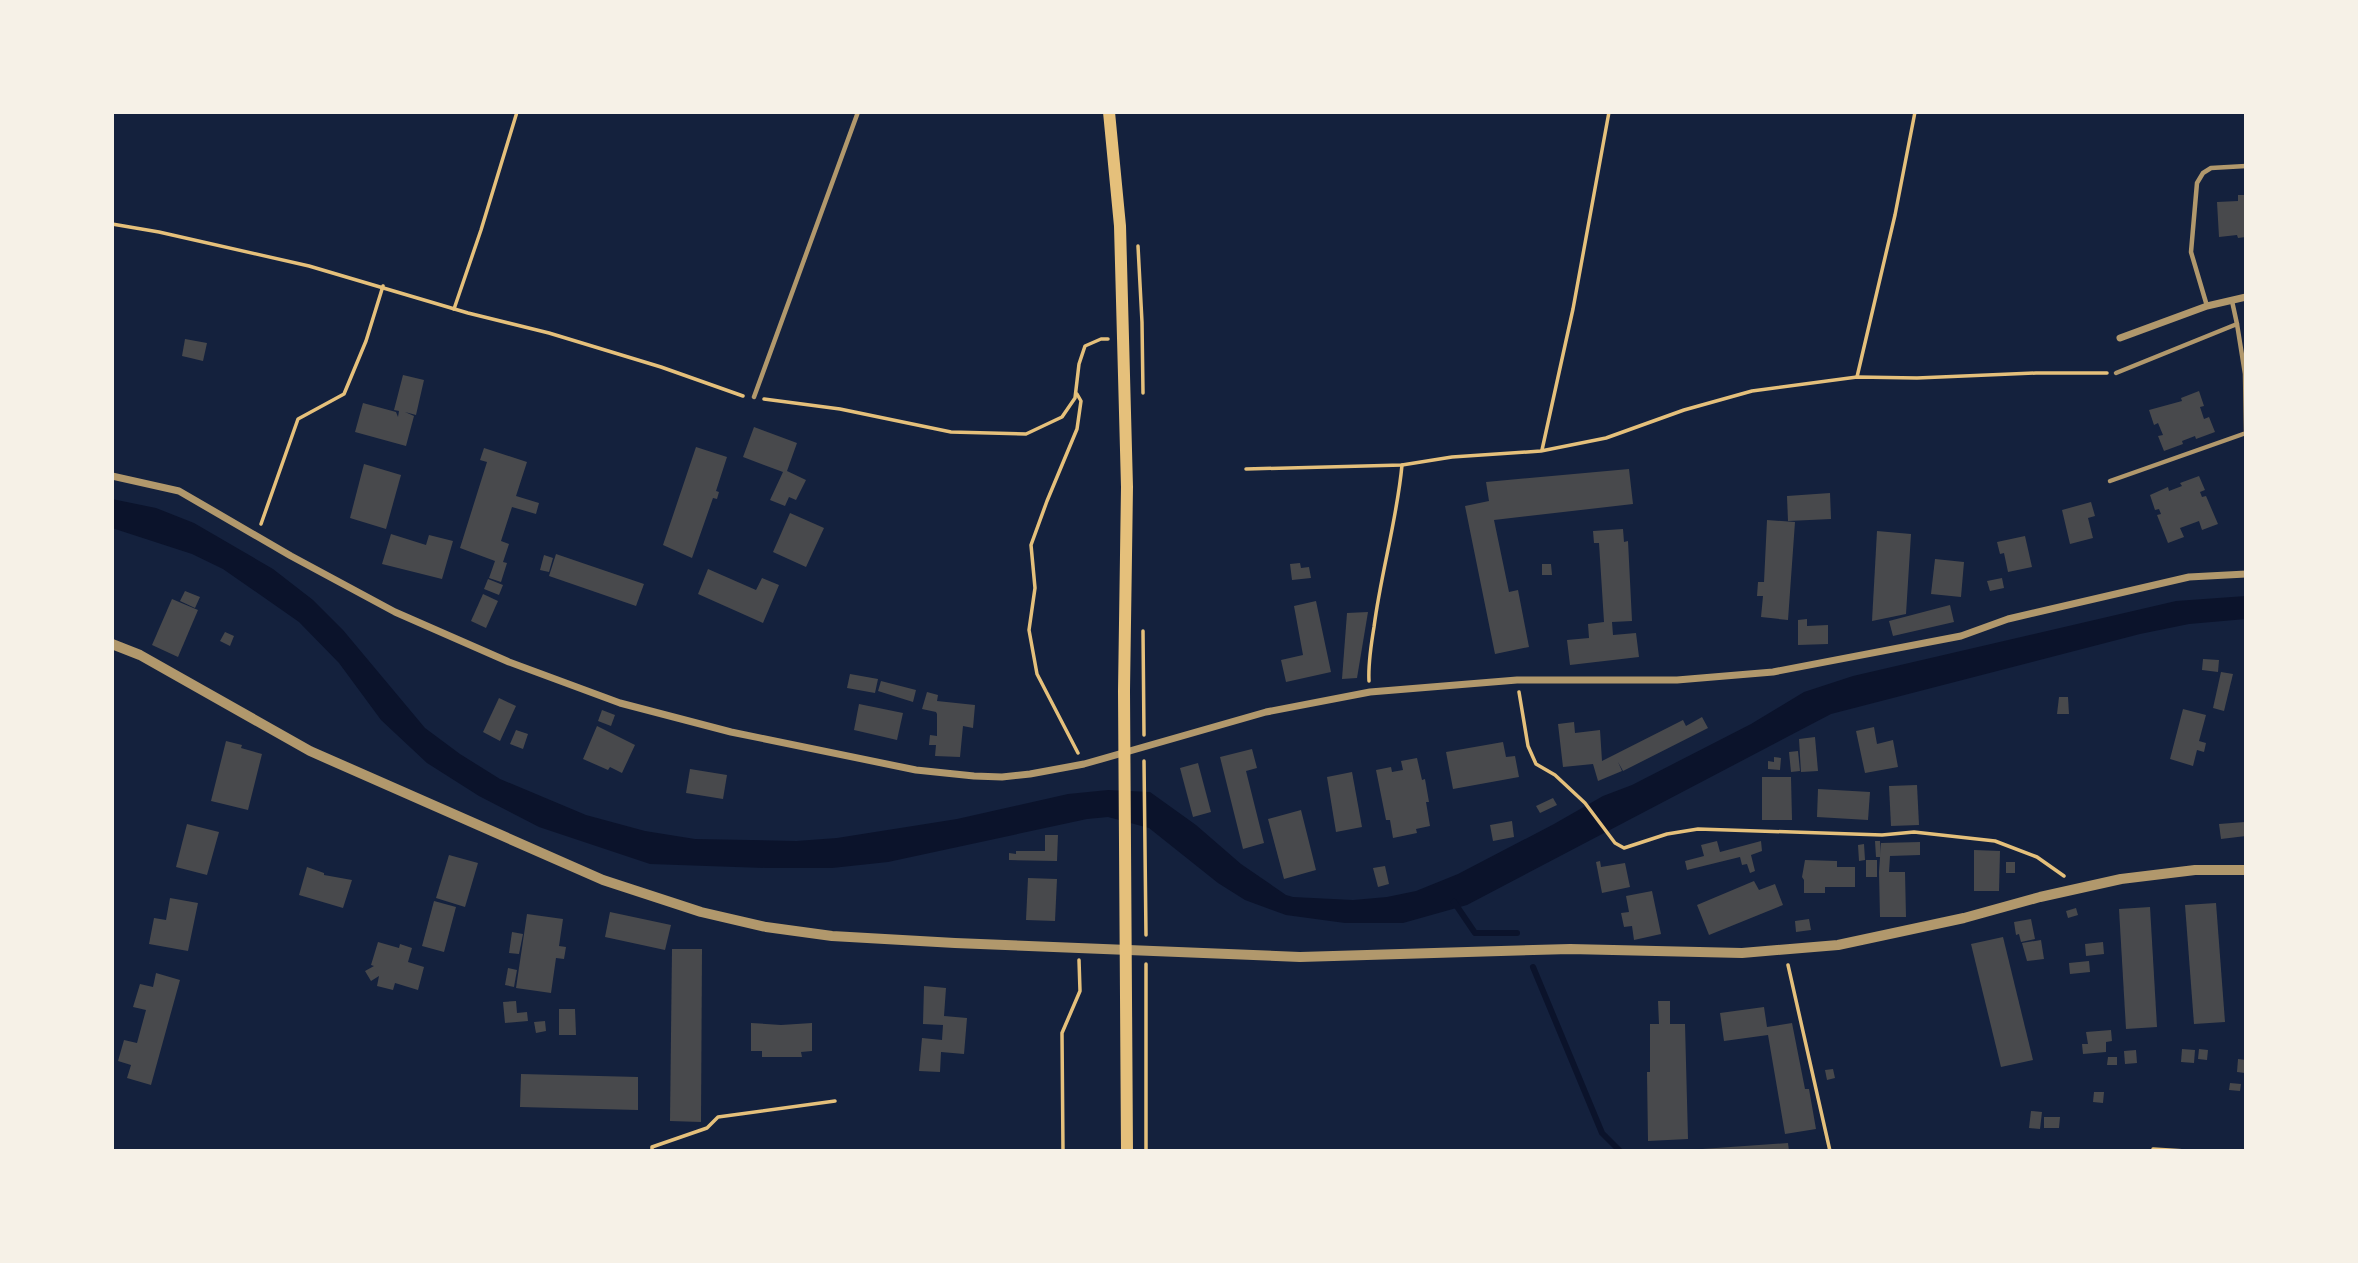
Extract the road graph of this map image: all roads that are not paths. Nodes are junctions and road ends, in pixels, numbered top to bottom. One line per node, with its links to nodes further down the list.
1 (858, 112): 10 (lane)
2 (1109, 112): 17 (main road)
3 (2246, 166): 6 (lane)
4 (2246, 297): 5 (street)
5 (2232, 299): 6 (street); 7 (lane)
6 (2207, 306): 8 (street)
7 (2237, 324): 9 (lane); 11 (lane)
8 (2120, 338)
9 (2116, 373)
10 (754, 397)
11 (2246, 432): 13 (lane)
12 (112, 476): 14 (street)
13 (2110, 481)
14 (2246, 573)
15 (112, 644): 16 (street)
16 (2246, 870)
17 (1127, 1151)

